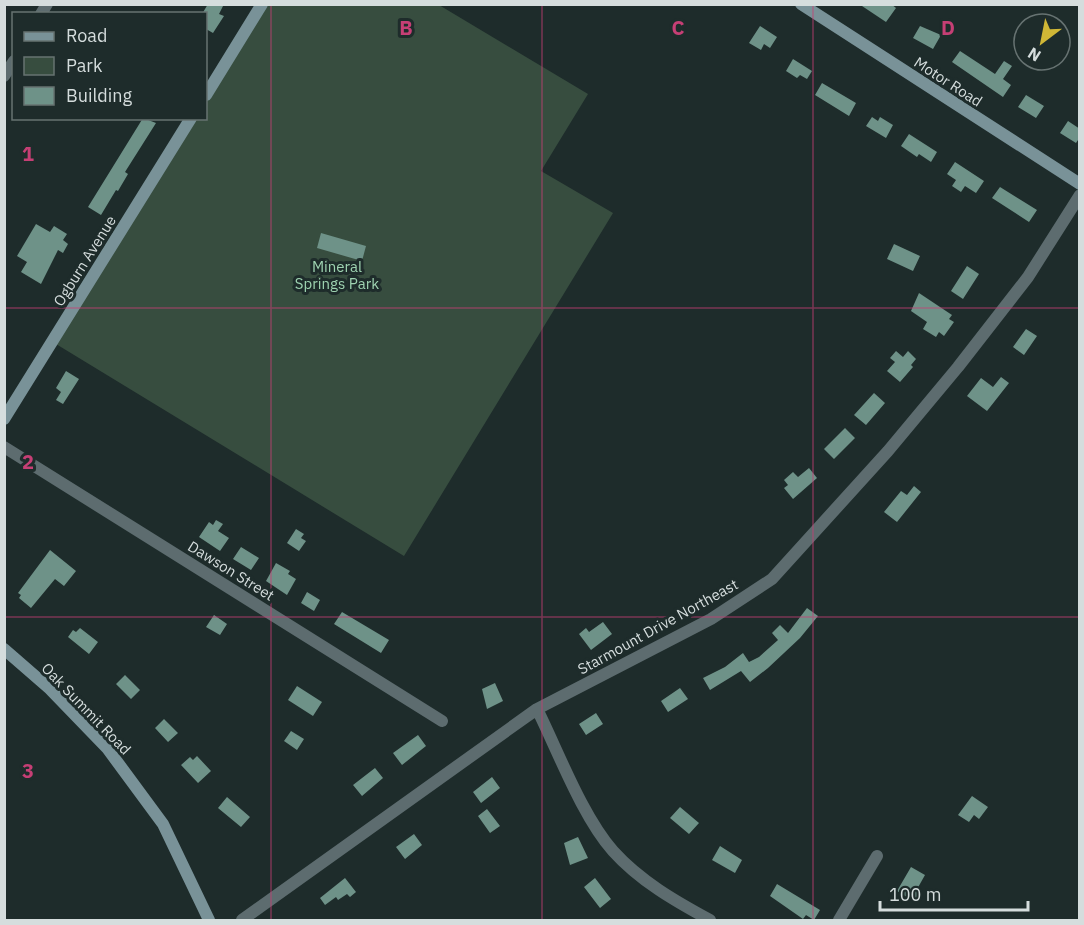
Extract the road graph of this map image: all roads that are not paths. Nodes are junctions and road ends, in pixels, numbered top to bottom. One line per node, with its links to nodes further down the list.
1 (262, 4): 3 (street)
2 (801, 4): 5 (street, Motor Road)
3 (207, 94)
4 (190, 120): 7 (street, Ogburn Avenue)
5 (1080, 184)
6 (1080, 195): 10 (street, Starmount Drive Northeast)
7 (4, 419)
8 (4, 447): 11 (street, Dawson Street)
9 (4, 649): 13 (street, Oak Summit Road)
10 (537, 709): 14 (street, Starmount Drive Northeast); 15 (street)
11 (442, 721)
12 (877, 856): 16 (street)
13 (209, 921)
14 (243, 921)
15 (710, 921)
16 (839, 921)

